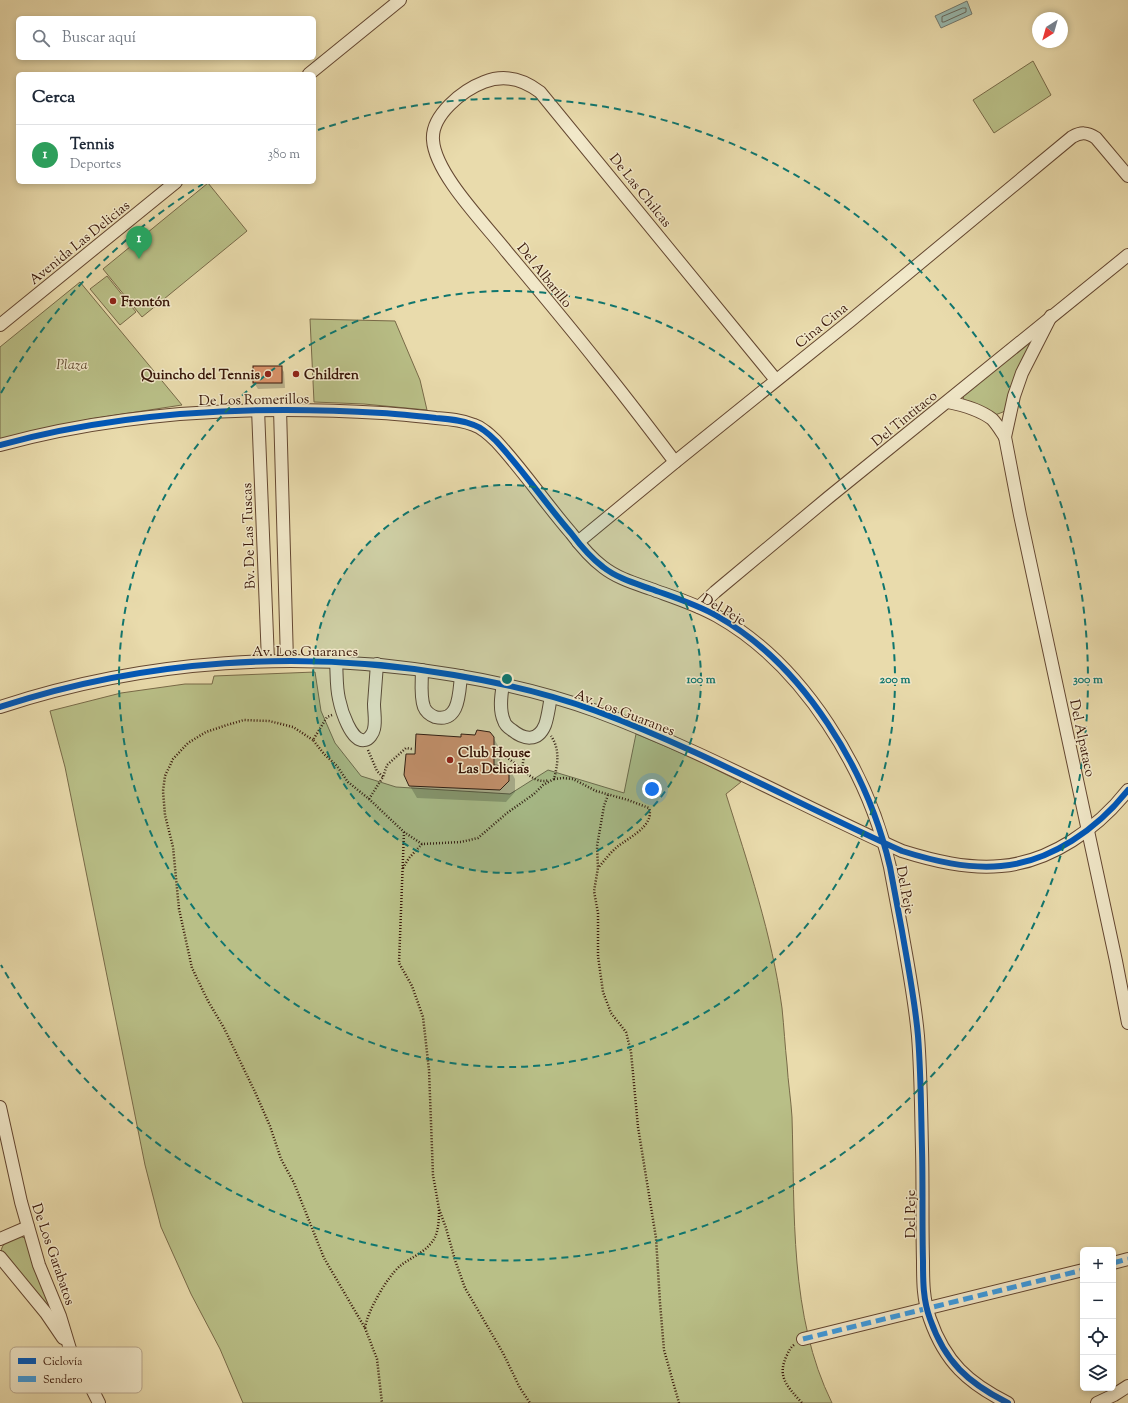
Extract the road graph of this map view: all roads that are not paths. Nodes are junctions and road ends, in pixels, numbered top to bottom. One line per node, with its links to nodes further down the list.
1 (400, 0): 2 (street)
2 (311, 72)
3 (456, 98): 9 (street, De Las Chilcas); 18 (street, Del Albarillo)
4 (1128, 176): 9 (street, Cina Cina)
5 (174, 184): 8 (street, Avenida Las Delicias)
6 (1128, 255): 7 (street, Del Tintitaco)
7 (1051, 316): 10 (street, Del Tintitaco); 13 (street, Del Alpataco)
8 (0, 325)
9 (776, 380): 18 (street, Cina Cina)
10 (948, 402): 14 (street, Del Alpataco); 20 (street, Del Tintitaco)
11 (258, 409): 12 (street, De Los Romerillos); 16 (street, De Los Romerillos); 21 (street, Bv. De Las Tuscas)
12 (280, 409): 17 (street, De Los Romerillos); 22 (street)
13 (1010, 412): 14 (street); 15 (street, Del Alpataco)
14 (992, 419): 15 (street, Del Alpataco)
15 (1005, 436): 31 (street, Del Alpataco)
16 (0, 445)
17 (502, 447): 19 (street, Del Peje)
18 (675, 462): 19 (street, Cina Cina)
19 (578, 542): 20 (street, Del Peje)
20 (699, 606): 32 (street, Del Peje)
21 (268, 661): 22 (street, Av. Los Guaranes); 29 (street, Av. Los Guaranes)
22 (287, 661): 23 (street, Av. Los Guaranes)
23 (336, 662): 24 (street, Av. Los Guaranes); 24 (street)
24 (377, 664): 25 (street, Av. Los Guaranes)
25 (422, 670): 26 (street, Av. Los Guaranes); 26 (street)
26 (461, 676): 27 (street, Av. Los Guaranes)
27 (503, 684): 28 (street, Av. Los Guaranes); 28 (street)
28 (551, 697): 32 (street, Av. Los Guaranes)
29 (0, 707)
30 (1128, 790): 31 (street, Av. Los Guaranes)
31 (1087, 831): 32 (street, Av. Los Guaranes); 33 (street, Del Alpataco)
32 (883, 843): 41 (street, Del Peje)
33 (1128, 1022)
34 (0, 1107): 35 (street, De Los Garabatos)
35 (28, 1227): 36 (street); 43 (street, De Los Garabatos)
36 (0, 1239)
37 (0, 1257): 44 (street)
38 (1128, 1259): 39 (street)
39 (1116, 1262)
40 (1080, 1271): 41 (street)
41 (927, 1309): 42 (street); 48 (street, Del Peje)
42 (803, 1339)
43 (69, 1347)
44 (69, 1347)
45 (1128, 1386): 49 (street)
46 (94, 1393): 47 (street, De Los Garabatos)
47 (99, 1403)
48 (1008, 1403)
49 (1097, 1403)

